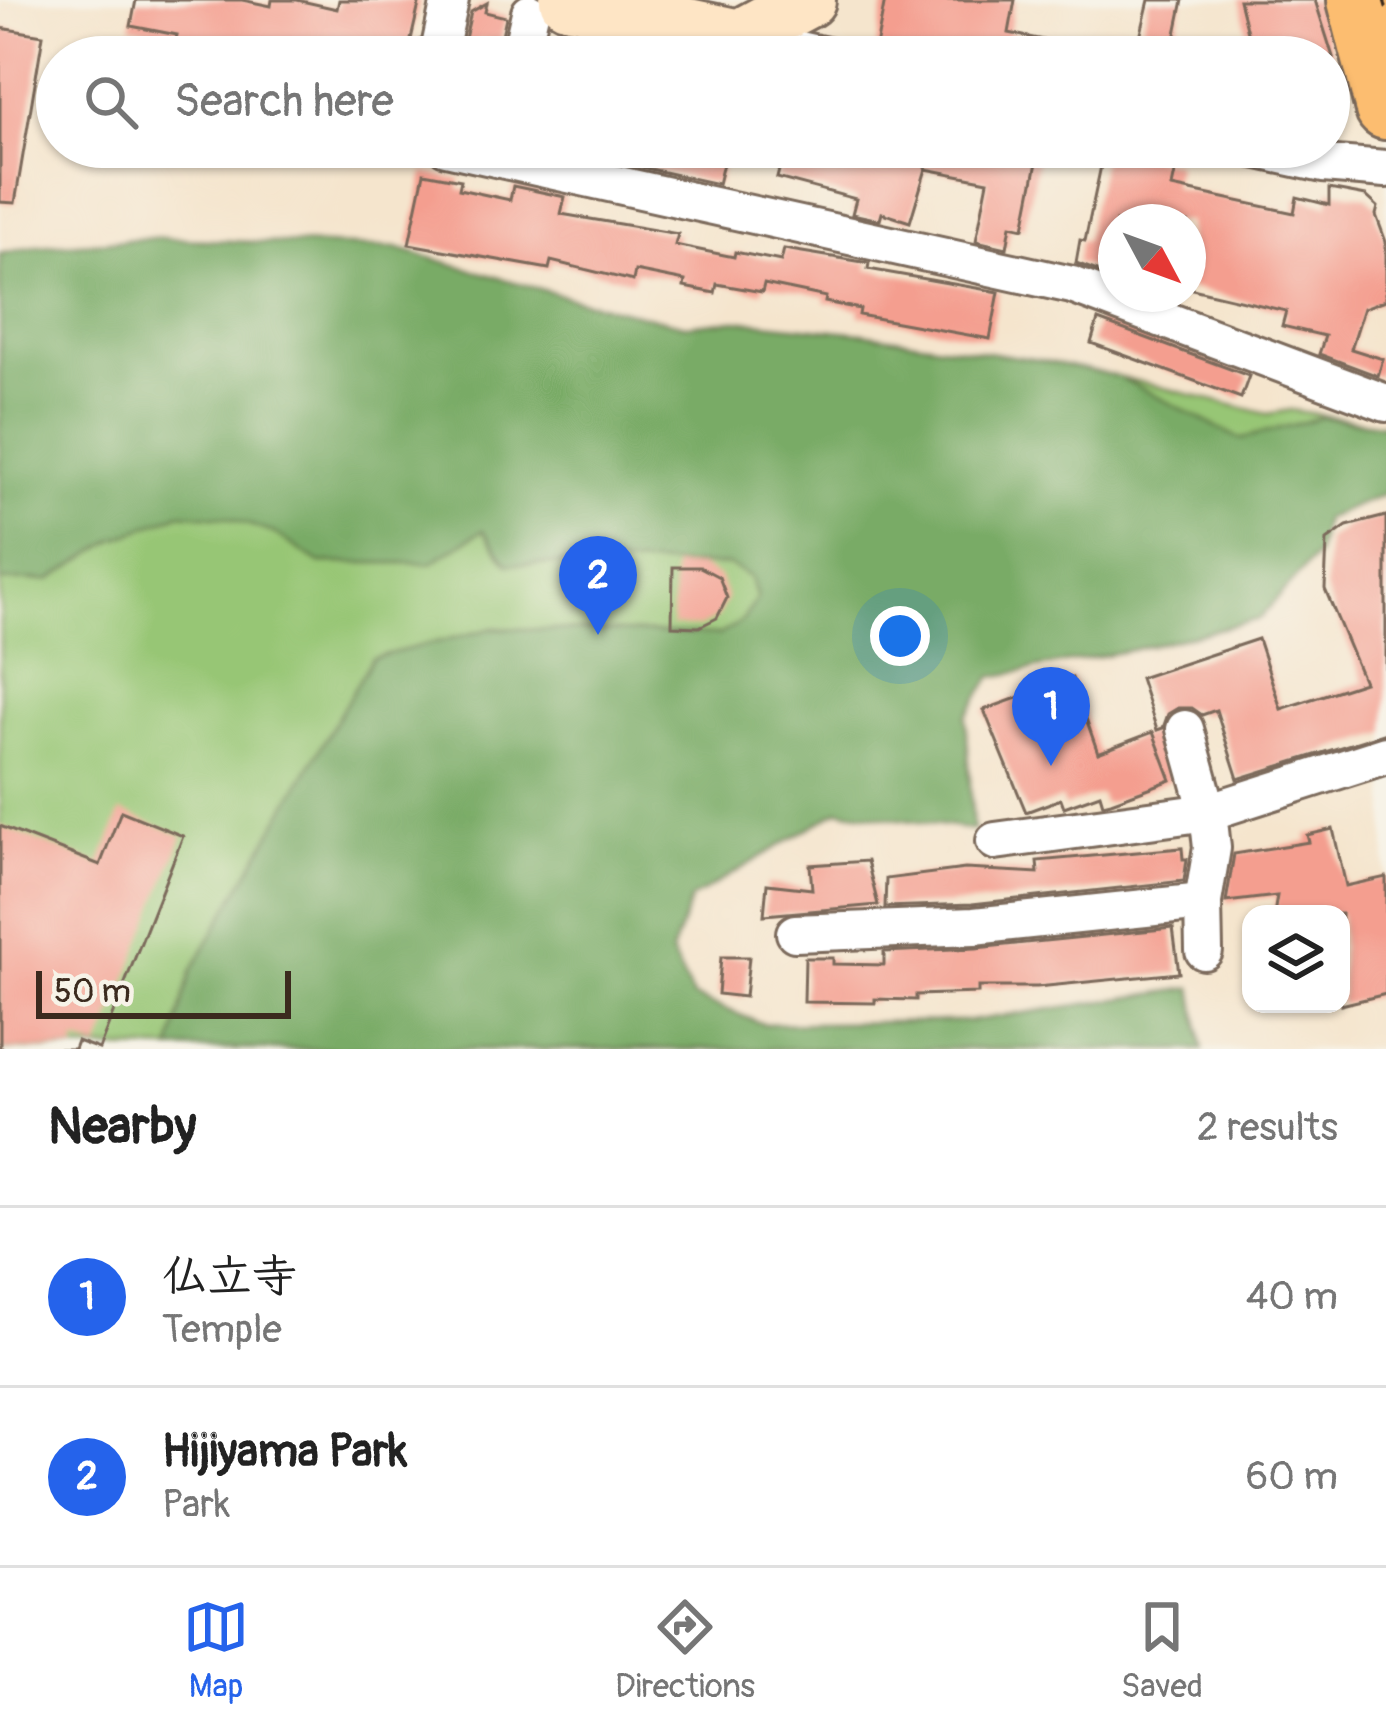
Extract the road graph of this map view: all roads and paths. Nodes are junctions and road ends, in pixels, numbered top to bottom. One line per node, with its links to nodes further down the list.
1 (451, 0): 6 (street)
2 (808, 0): 9 (street)
3 (1358, 0): 10 (main road)
4 (548, 7): 5 (street); 7 (street)
5 (646, 8): 8 (street)
6 (442, 36)
7 (532, 36)
8 (736, 36)
9 (741, 36)
10 (1386, 109)
11 (1350, 166): 13 (street)
12 (563, 168): 14 (street)
13 (1386, 169)
14 (1386, 404)
15 (1185, 729): 17 (street)
16 (1386, 755): 17 (street)
17 (1208, 812): 18 (street); 19 (street)
18 (995, 842)
19 (1204, 902): 20 (street); 21 (street)
20 (795, 933)
21 (1204, 951)

